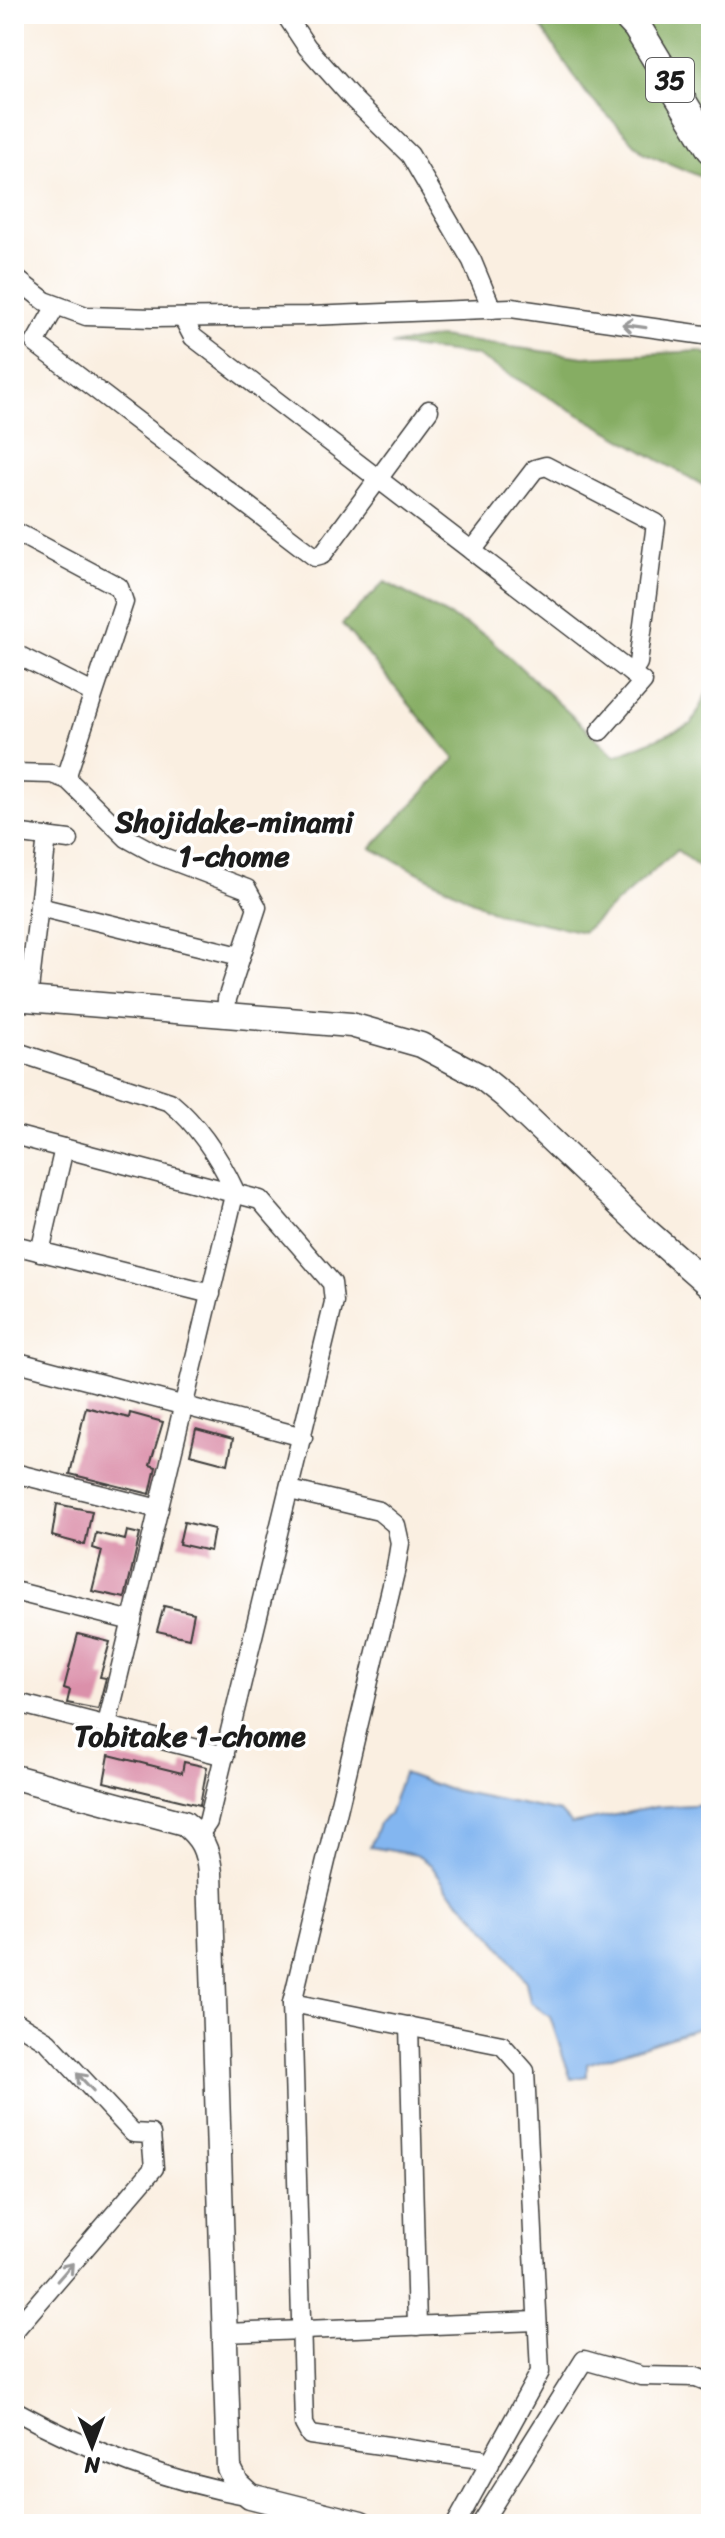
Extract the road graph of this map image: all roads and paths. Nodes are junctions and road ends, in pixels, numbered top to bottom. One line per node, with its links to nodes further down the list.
1 (285, 14): 6 (street)
2 (625, 14): 3 (main road, 35)
3 (711, 149)
4 (14, 277): 5 (street)
5 (56, 306): 7 (street); 10 (street)
6 (492, 309): 7 (street); 8 (street, one-way to 6)
7 (183, 318): 10 (street)
8 (711, 336)
9 (429, 410): 10 (street)
10 (378, 479): 12 (street)
11 (14, 531): 15 (street)
12 (472, 551): 14 (street); 14 (street)
13 (14, 653): 15 (street)
14 (631, 673): 16 (street)
15 (93, 693): 18 (street)
16 (600, 731)
17 (14, 773): 18 (street)
18 (68, 780): 23 (street)
19 (14, 833): 20 (street)
20 (47, 837): 21 (street); 22 (street)
21 (69, 840)
22 (39, 907): 23 (street); 24 (street)
23 (240, 956): 25 (street)
24 (21, 998): 25 (street)
25 (226, 1016): 32 (street)
26 (14, 1051): 29 (street)
27 (14, 1135): 28 (street)
28 (64, 1148): 29 (street); 31 (street)
29 (235, 1191): 33 (street); 36 (street)
30 (14, 1245): 31 (street)
31 (40, 1252): 33 (street)
32 (711, 1287)
33 (211, 1294): 35 (street)
34 (14, 1361): 35 (street)
35 (184, 1404): 36 (street); 39 (street)
36 (303, 1437): 38 (street)
37 (14, 1473): 39 (street)
38 (290, 1490): 44 (street); 47 (street)
39 (159, 1509): 41 (street)
40 (14, 1591): 41 (street)
41 (132, 1621): 43 (street)
42 (14, 1702): 43 (street)
43 (107, 1724): 44 (street)
44 (225, 1756): 46 (street)
45 (14, 1777): 46 (street)
46 (199, 1835): 54 (street)
47 (292, 2003): 49 (street); 53 (street)
48 (14, 2021): 52 (street, one-way to 48)
49 (409, 2026): 50 (street); 51 (street)
50 (537, 2321): 51 (street); 57 (street)
51 (417, 2326): 53 (street)
52 (14, 2331)
53 (301, 2331): 54 (street); 57 (street)
54 (223, 2333): 58 (street)
55 (711, 2383): 61 (street)
56 (14, 2410): 58 (street)
57 (490, 2464): 60 (street)
58 (250, 2496): 59 (street)
59 (361, 2524)
60 (456, 2524)
61 (481, 2524)

